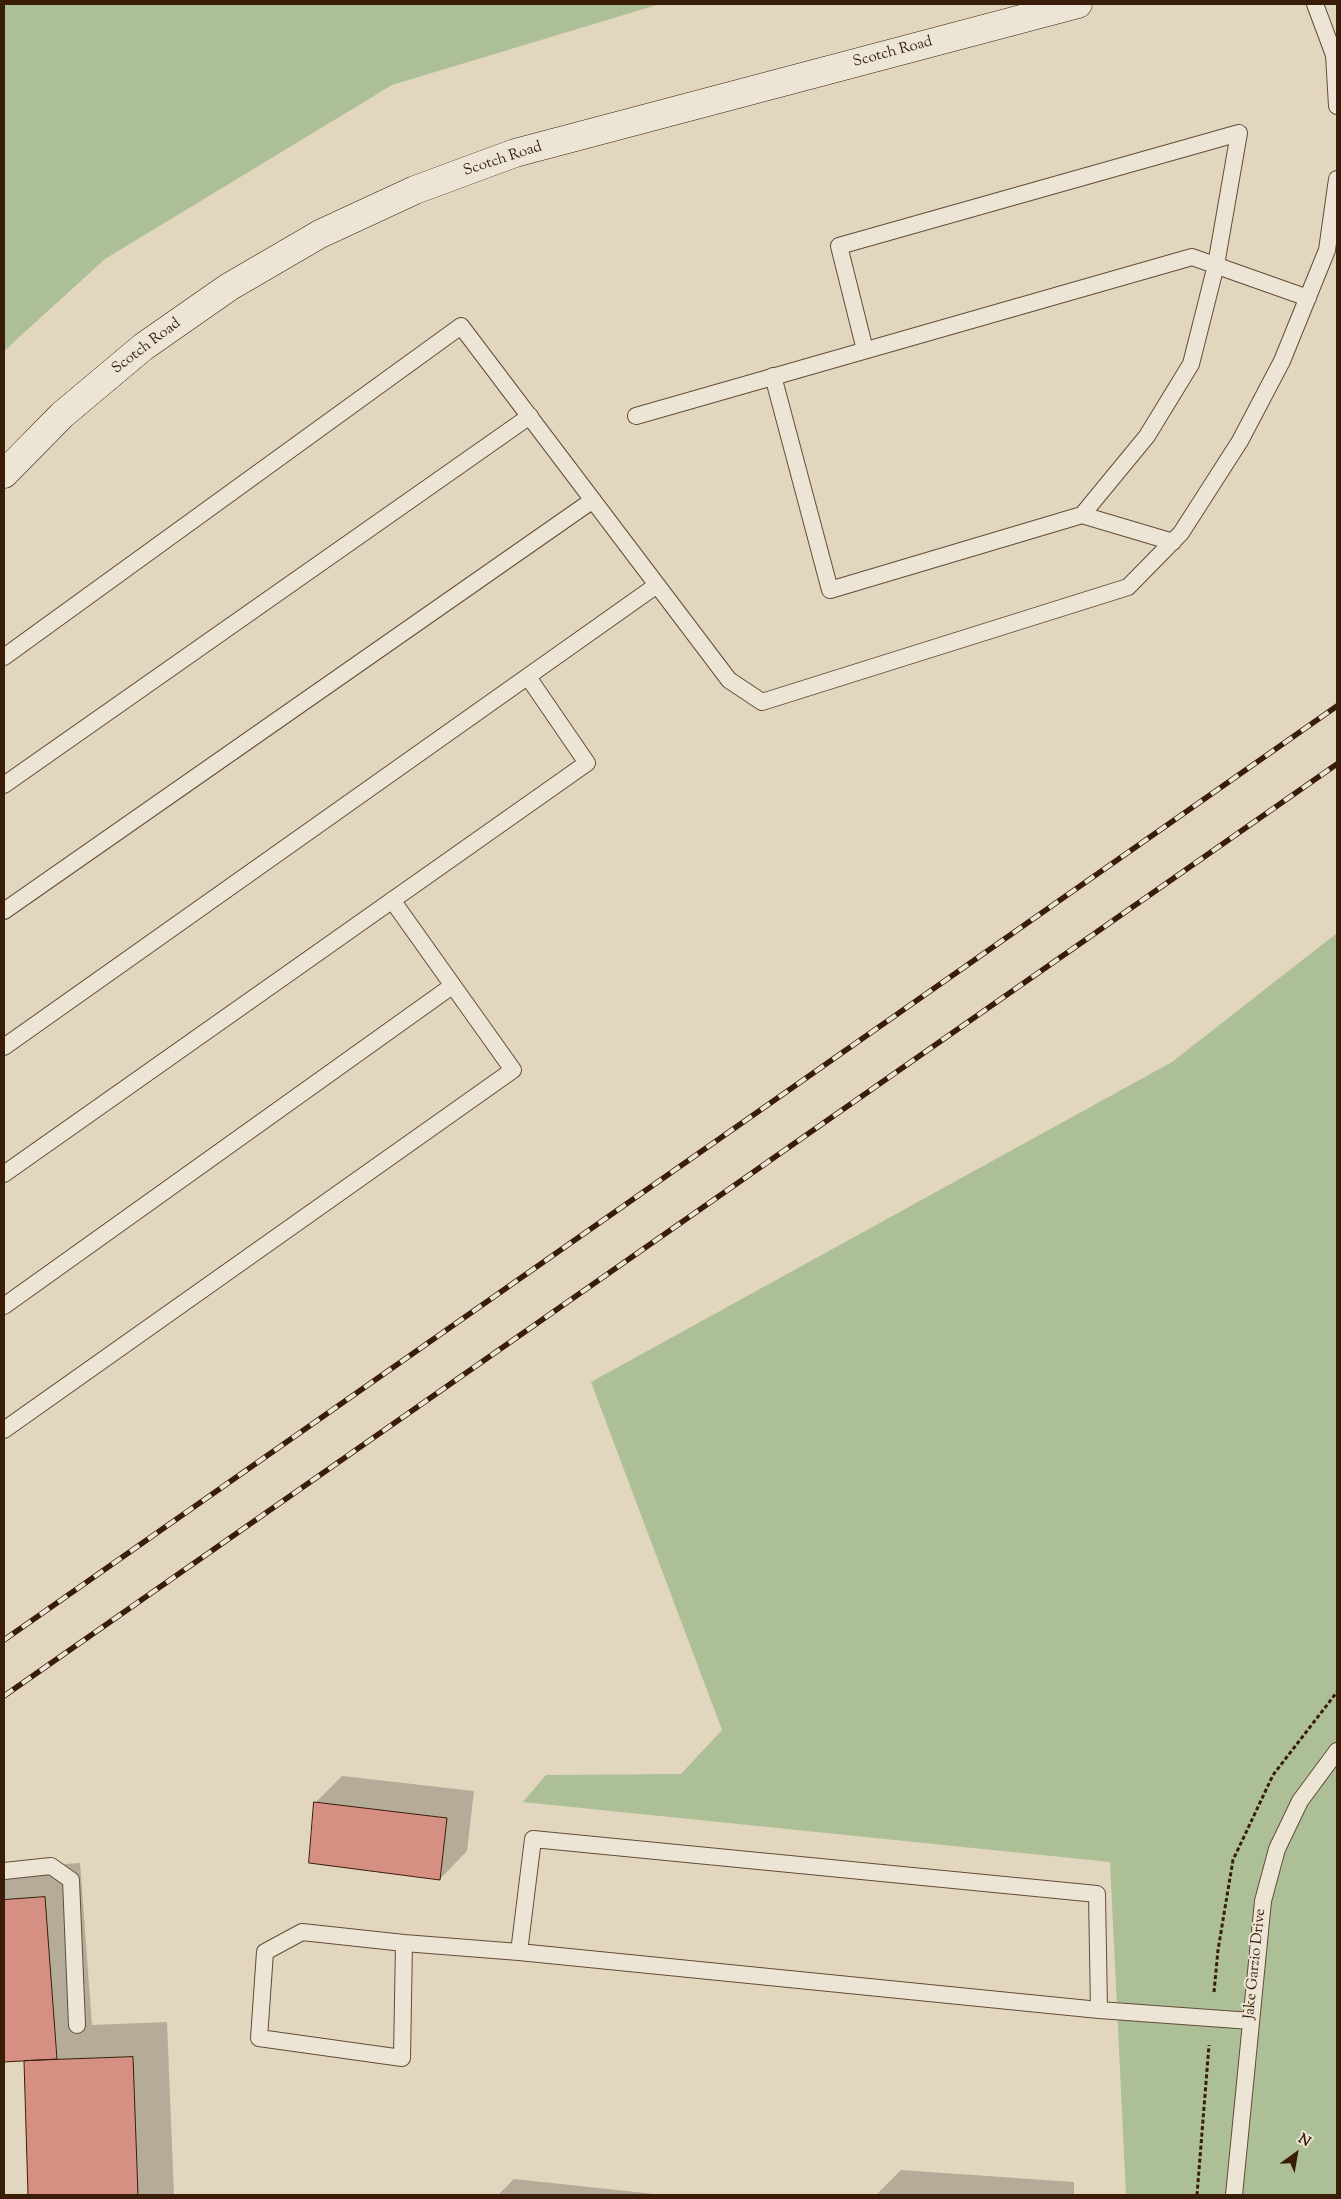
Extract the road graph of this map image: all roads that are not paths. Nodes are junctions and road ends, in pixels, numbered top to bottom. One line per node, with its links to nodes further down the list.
1 (1078, 4): 11 (main road, Scotch Road)
2 (1315, 4): 3 (lane)
3 (1337, 106)
4 (1337, 178): 6 (lane)
5 (1216, 265): 6 (lane); 7 (lane); 7 (lane); 13 (lane)
6 (1308, 298): 14 (lane)
7 (865, 350): 8 (lane)
8 (773, 376): 10 (lane); 13 (lane)
9 (530, 416): 12 (lane); 16 (lane); 18 (lane)
10 (636, 416)
11 (4, 474)
12 (593, 500): 15 (lane); 20 (lane)
13 (1082, 515): 14 (lane)
14 (1173, 542): 15 (lane)
15 (657, 585): 17 (lane)
16 (4, 657)
17 (528, 677): 19 (lane); 22 (lane)
18 (4, 785)
19 (392, 900): 21 (lane); 23 (lane)
20 (4, 911)
21 (452, 986): 24 (lane); 25 (lane)
22 (4, 1047)
23 (4, 1174)
24 (4, 1306)
25 (4, 1430)
26 (1337, 1751): 31 (lane, Jake Garzio Drive)
27 (4, 1870): 32 (lane)
28 (404, 1943): 28 (lane); 29 (lane)
29 (519, 1952): 30 (lane); 30 (lane)
30 (1099, 2010): 31 (lane)
31 (1251, 2021): 33 (lane, Jake Garzio Drive)
32 (77, 2025)
33 (1234, 2195)

